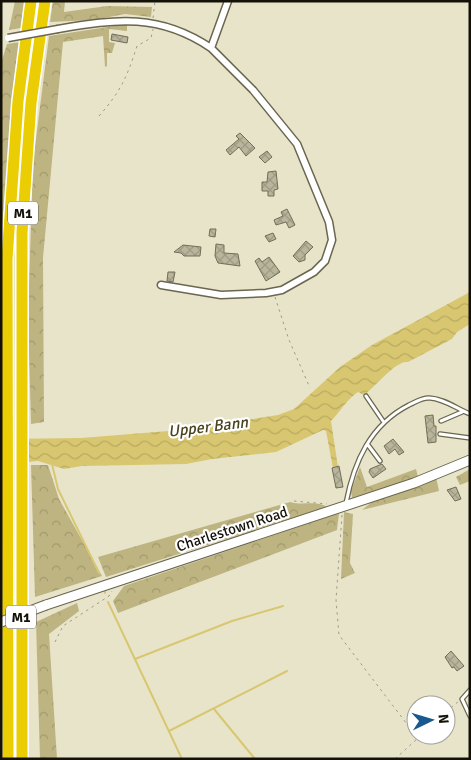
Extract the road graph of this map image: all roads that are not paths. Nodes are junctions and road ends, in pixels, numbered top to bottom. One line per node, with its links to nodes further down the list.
1 (31, 1): 22 (highway, M1)
2 (45, 1): 21 (highway, M1)
3 (228, 1): 5 (street)
4 (5, 39): 5 (street, bridge)
5 (211, 48): 6 (street)
6 (161, 285)
7 (366, 396): 10 (lane)
8 (462, 411): 9 (lane); 10 (lane); 11 (lane)
9 (470, 414)
10 (383, 421): 14 (lane)
11 (440, 421)
12 (440, 434): 13 (lane)
13 (470, 438)
14 (368, 445): 16 (lane); 17 (lane)
15 (470, 460): 17 (main road, Charlestown Road)
16 (380, 461)
17 (341, 507): 18 (main road, Charlestown Road, bridge)
18 (1, 622)
19 (470, 690): 20 (lane)
20 (470, 716)
21 (22, 720): 23 (highway, M1); 24 (highway)
22 (8, 759)
23 (22, 759)
24 (28, 759)

